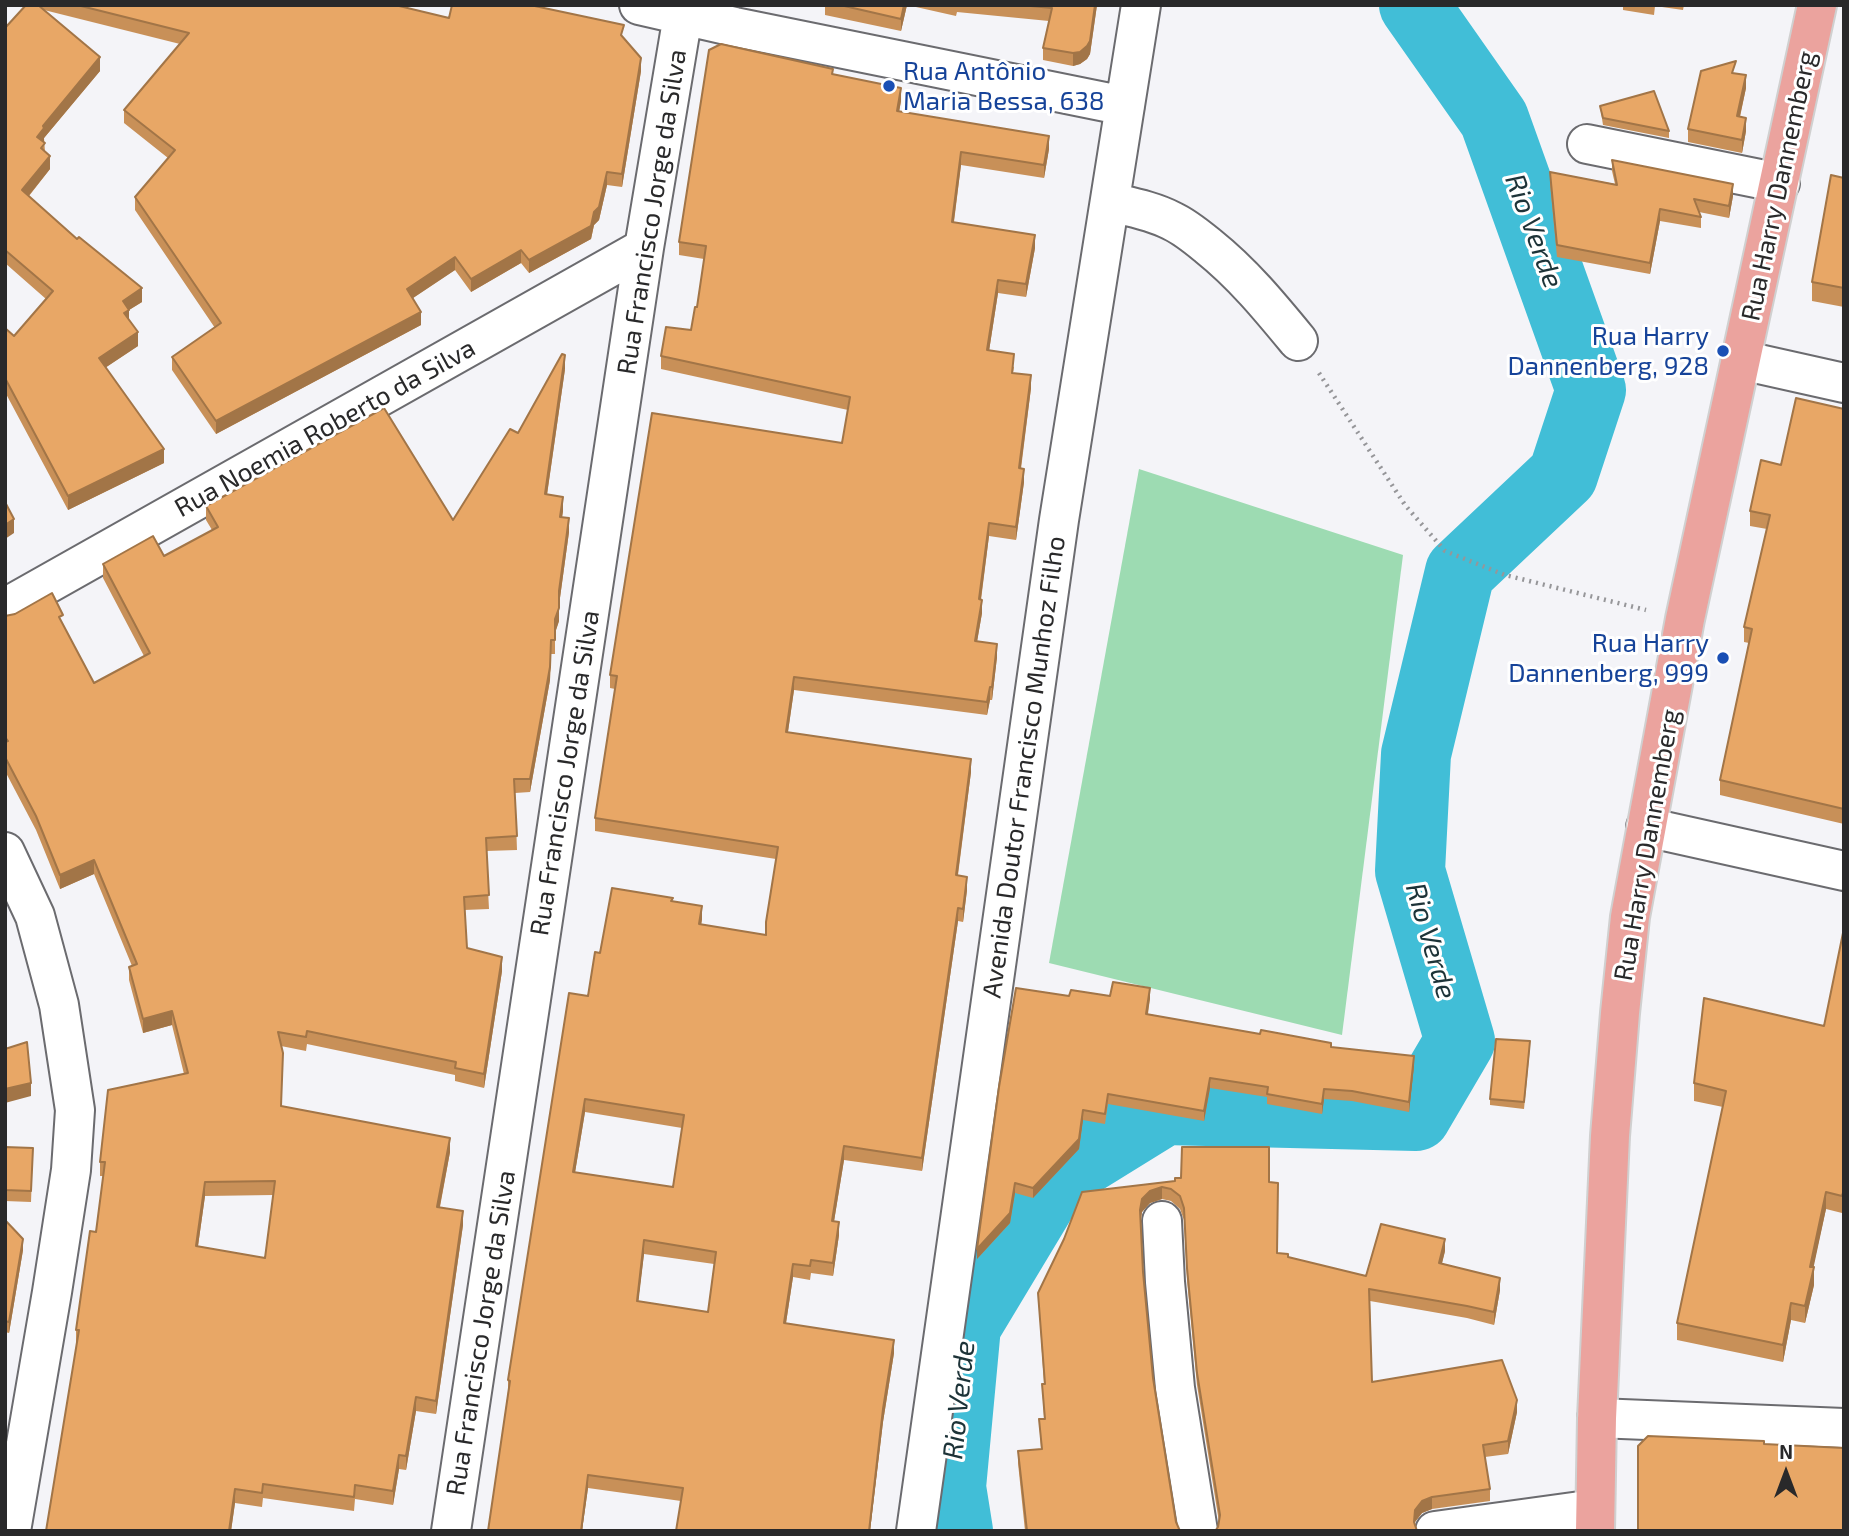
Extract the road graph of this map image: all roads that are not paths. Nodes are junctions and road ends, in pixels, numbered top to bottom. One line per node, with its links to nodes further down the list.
1 (639, 5): 4 (street)
2 (1141, 5): 5 (street, Avenida Doutor Francisco Munhoz Filho)
3 (1817, 5): 7 (main road, Rua Harry Dannemberg)
4 (683, 15): 5 (street); 9 (street, Rua Francisco Jorge da Silva)
5 (1125, 106): 8 (street, Avenida Doutor Francisco Munhoz Filho)
6 (1587, 144): 7 (street)
7 (1780, 183): 11 (main road, Rua Harry Dannemberg)
8 (1110, 202): 10 (street); 23 (street, Avenida Doutor Francisco Munhoz Filho)
9 (645, 248): 13 (street, Rua Noemia Roberto da Silva); 22 (street, Rua Francisco Jorge da Silva)
10 (1298, 341)
11 (1741, 360): 12 (street); 14 (main road, Rua Harry Dannemberg)
12 (1844, 383)
13 (5, 608)
14 (1646, 827): 16 (street); 18 (main road, Rua Harry Dannemberg)
15 (5, 852): 21 (street)
16 (1844, 871)
17 (1161, 1221): 24 (street)
18 (1597, 1418): 19 (street); 20 (main road, Rua Harry Dannemberg)
19 (1844, 1428)
20 (1595, 1520): 25 (street)
21 (11, 1531)
22 (452, 1531)
23 (916, 1531)
24 (1198, 1531)
25 (1434, 1531)

